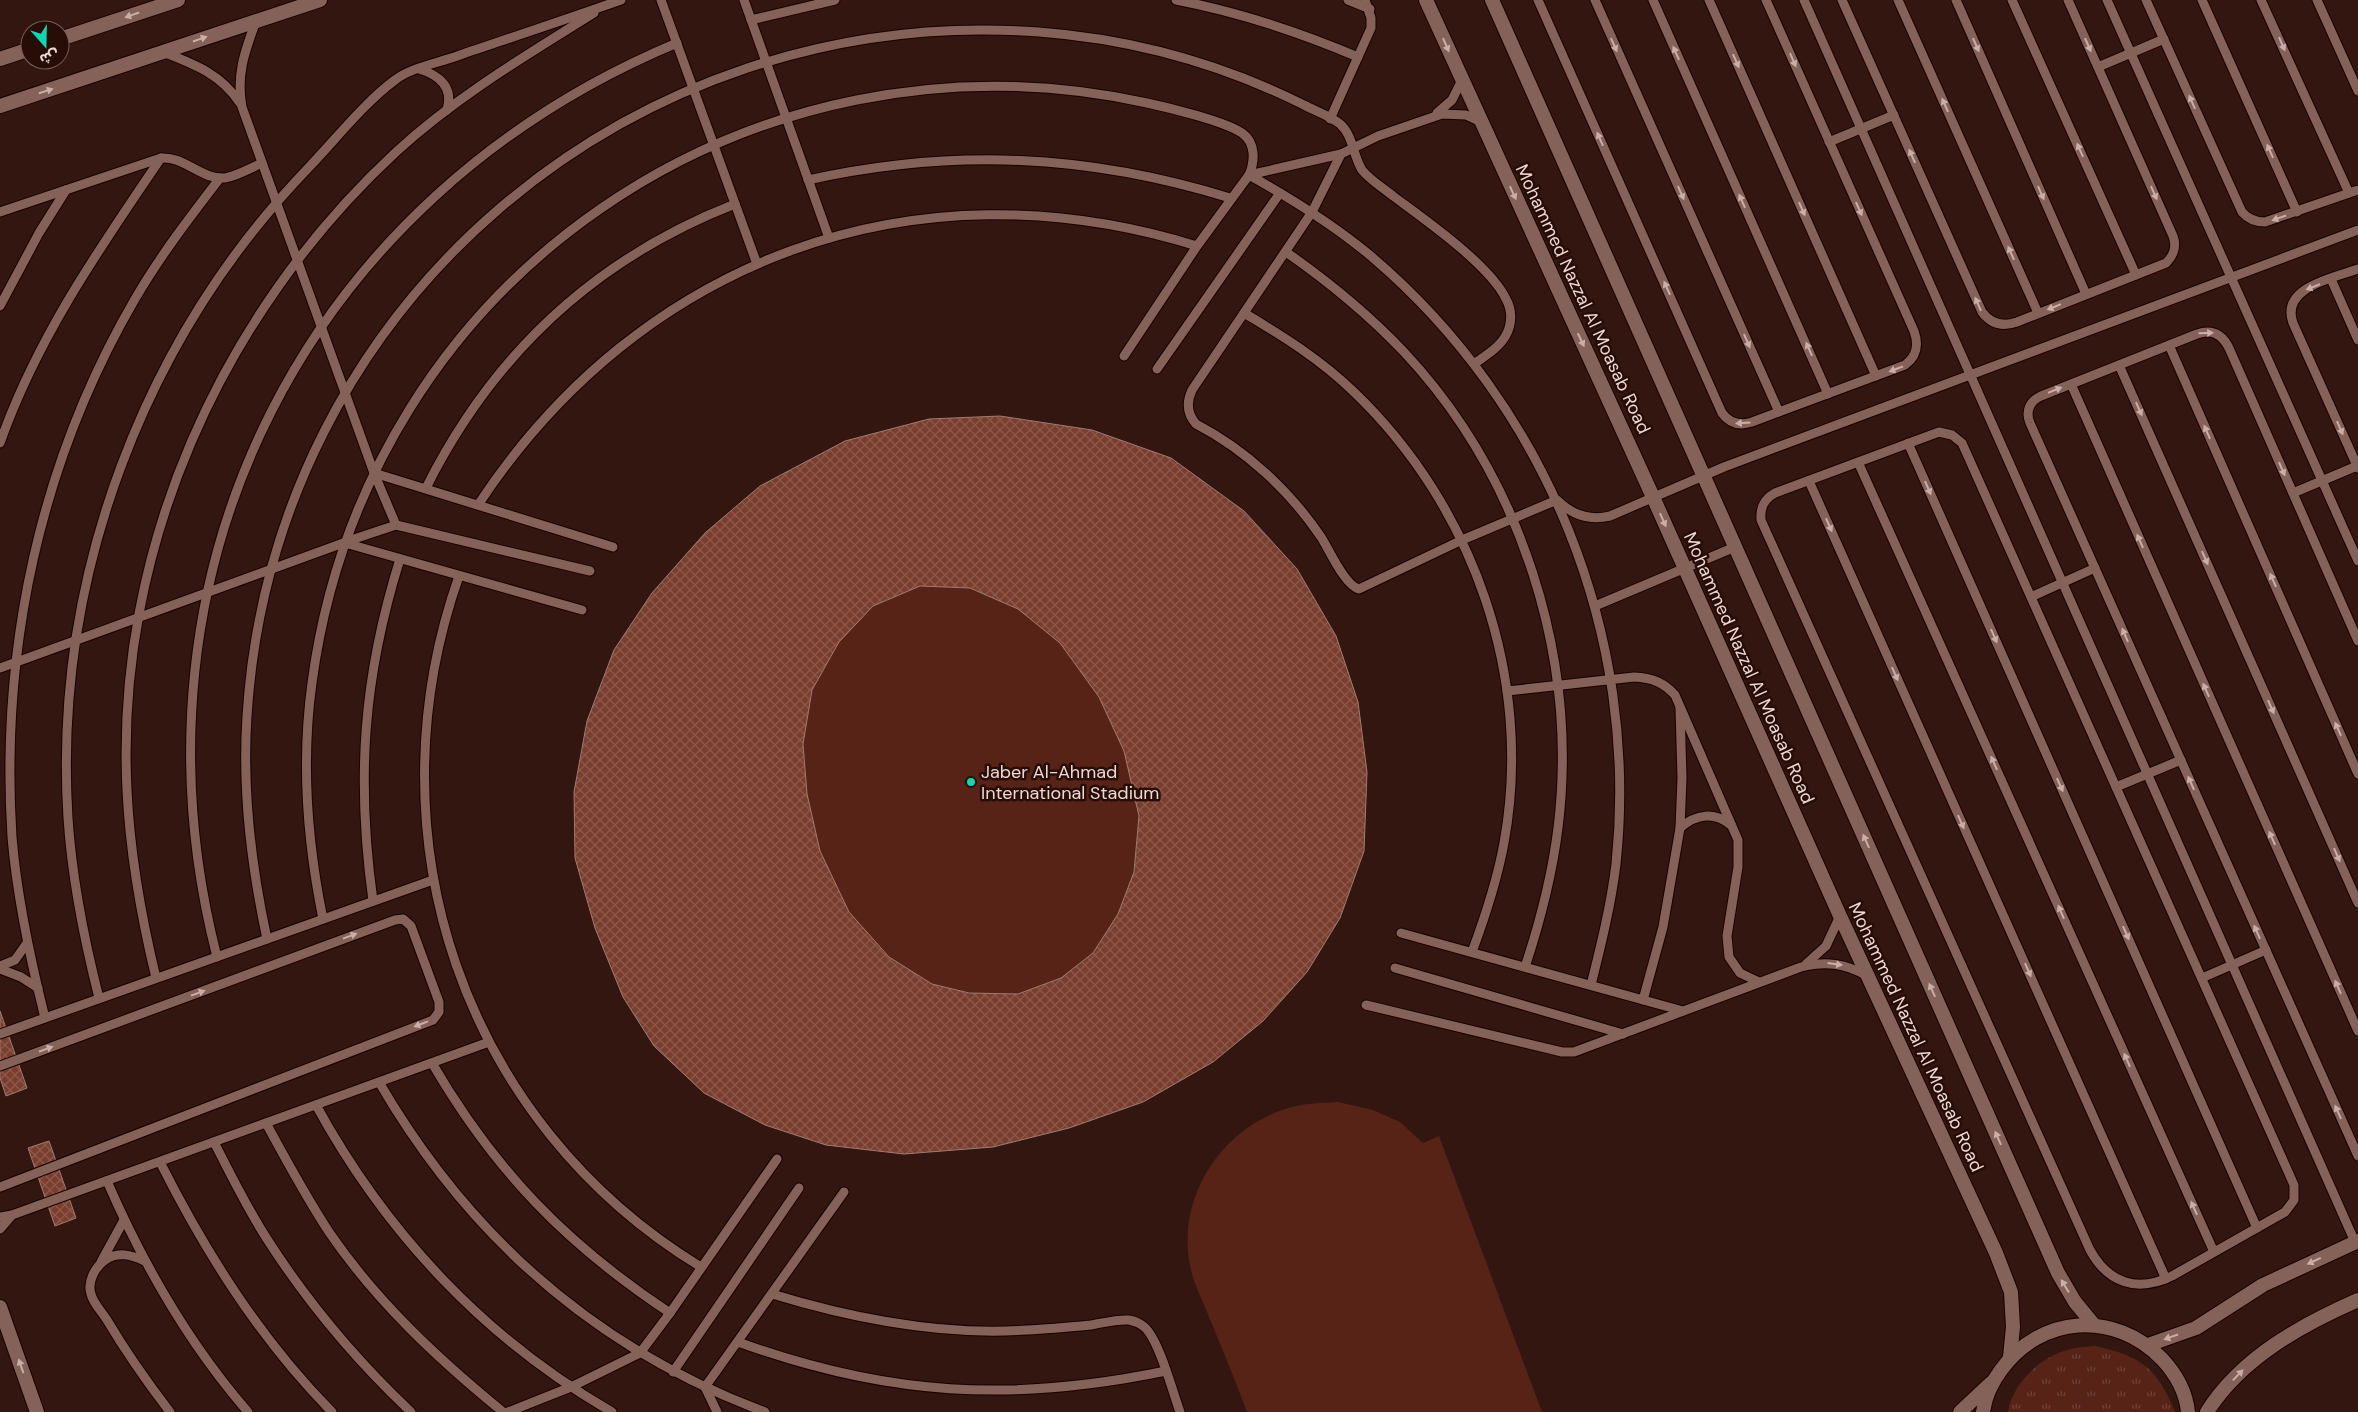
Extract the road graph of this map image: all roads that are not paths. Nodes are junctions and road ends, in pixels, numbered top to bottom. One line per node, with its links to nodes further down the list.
1 (178, 0): 32 (street, one-way to 32)
2 (621, 0): 28 (lane)
3 (661, 0): 34 (lane)
4 (744, 0): 30 (lane)
5 (835, 0): 30 (lane)
6 (1176, 0): 38 (lane)
7 (1348, 0): 29 (lane)
8 (1366, 0): 29 (lane)
9 (1426, 0): 43 (street, Mohammed Nazzal Al Moasab Road, one-way to 43)
10 (1492, 0): 105 (street, Mohammed Nazzal Al Moasab Road)
11 (1538, 0): 99 (lane, one-way to 11)
12 (1595, 0): 99 (lane, one-way to 99)
13 (1653, 0): 98 (lane, one-way to 13)
14 (1709, 0): 95 (lane, one-way to 95)
15 (1766, 0): 55 (lane, one-way to 55)
16 (1804, 0): 54 (lane)
17 (1842, 0): 50 (lane)
18 (1898, 0): 86 (lane, one-way to 18)
19 (1956, 0): 83 (lane, one-way to 83)
20 (2012, 0): 80 (lane, one-way to 20)
21 (2068, 0): 41 (lane, one-way to 41)
22 (2107, 0): 37 (lane)
23 (2146, 0): 33 (lane)
24 (2202, 0): 72 (lane, one-way to 24)
25 (2261, 0): 65 (lane, one-way to 65)
26 (2317, 0): 45 (lane)
27 (313, 1): 31 (street)
28 (607, 5): 42 (lane); 48 (lane)
29 (1370, 9): 38 (lane)
30 (751, 20): 40 (lane)
31 (256, 21): 36 (street, one-way to 31); 47 (lane)
32 (70, 36)
33 (2164, 39): 37 (lane); 72 (lane, one-way to 33)
34 (677, 44): 44 (lane); 87 (lane)
35 (20, 52): 39 (street)
36 (163, 52): 46 (street, one-way to 36); 47 (lane)
37 (2131, 53): 41 (lane); 81 (lane)
38 (1358, 57): 52 (lane)
39 (0, 59)
40 (766, 61): 44 (lane); 51 (lane); 52 (lane)
41 (2098, 67): 80 (lane, one-way to 80)
42 (419, 69): 48 (lane); 68 (lane)
43 (1462, 80): 49 (lane); 53 (street, Mohammed Nazzal Al Moasab Road)
44 (692, 88): 56 (lane); 97 (lane)
45 (2358, 91)
46 (0, 106)
47 (242, 107): 60 (lane)
48 (447, 110): 77 (lane)
49 (1434, 115): 53 (lane); 57 (lane)
50 (1894, 116): 54 (lane); 86 (lane, one-way to 50)
51 (785, 117): 56 (lane); 61 (lane); 63 (lane)
52 (1330, 119): 57 (lane)
53 (1481, 122): 110 (street, Mohammed Nazzal Al Moasab Road, one-way to 110)
54 (1862, 129): 55 (lane); 94 (lane)
55 (1829, 142): 95 (lane, one-way to 95)
56 (713, 145): 69 (lane); 104 (lane)
57 (1352, 147): 58 (lane); 91 (lane)
58 (1342, 154): 61 (lane); 71 (lane)
59 (161, 158): 62 (lane); 64 (lane); 100 (lane)
60 (262, 163): 62 (lane); 68 (lane)
61 (1249, 175): 66 (lane); 67 (lane)
62 (220, 178): 134 (lane)
63 (808, 180): 67 (lane); 74 (lane)
64 (66, 190): 70 (lane); 84 (lane)
65 (2354, 192): 72 (lane)
66 (1280, 193): 71 (lane); 93 (lane)
67 (1230, 198): 75 (lane)
68 (276, 201): 77 (lane); 132 (lane)
69 (735, 204): 78 (lane); 108 (lane)
70 (0, 212)
71 (1312, 212): 76 (lane); 91 (lane)
72 (2297, 212)
73 (2358, 230): 81 (lane)
74 (829, 238): 75 (lane); 78 (lane)
75 (1197, 246): 90 (lane)
76 (1286, 252): 85 (lane); 113 (lane)
77 (297, 260): 87 (lane); 131 (lane)
78 (757, 264): 112 (lane)
79 (2358, 269): 82 (lane)
80 (2136, 274): 83 (lane)
81 (2231, 277): 94 (lane); 107 (lane)
82 (2331, 279): 88 (lane); 103 (lane, one-way to 103)
83 (2086, 294): 86 (lane, one-way to 86)
84 (0, 306)
85 (1244, 313): 115 (lane); 115 (lane)
86 (2038, 313)
87 (322, 327): 97 (lane); 127 (lane)
88 (2358, 340)
89 (2169, 345): 92 (lane); 109 (lane, one-way to 109); 142 (lane, one-way to 89)
90 (1124, 356)
91 (1474, 364): 111 (lane)
92 (2119, 365): 96 (lane); 148 (lane, one-way to 148)
93 (1157, 369)
94 (1971, 375): 105 (lane); 126 (lane)
95 (1876, 376): 98 (lane)
96 (2071, 384): 121 (lane, one-way to 96); 173 (lane, one-way to 96)
97 (345, 393): 104 (lane); 122 (lane)
98 (1828, 394): 99 (lane)
99 (1778, 412)
100 (0, 443)
101 (1908, 443): 102 (lane); 128 (lane); 193 (lane, one-way to 193)
102 (1858, 462): 106 (lane); 196 (lane, one-way to 102)
103 (2357, 467): 107 (lane)
104 (374, 473): 108 (lane); 114 (lane); 116 (lane)
105 (1705, 475): 110 (lane); 118 (street, Mohammed Nazzal Al Moasab Road)
106 (1809, 481): 200 (lane, one-way to 200); 200 (lane)
107 (2322, 481): 109 (lane); 120 (lane)
108 (426, 488): 112 (lane)
109 (2293, 493): 133 (lane)
110 (1653, 497): 111 (lane); 123 (street, Mohammed Nazzal Al Moasab Road, one-way to 123)
111 (1557, 500): 113 (lane); 129 (lane)
112 (478, 505): 117 (lane)
113 (1512, 518): 115 (lane); 137 (lane)
114 (396, 525): 116 (lane); 124 (lane)
115 (1462, 540): 138 (lane)
116 (345, 543): 119 (lane); 122 (lane); 150 (lane)
117 (613, 546)
118 (1735, 547): 123 (lane); 205 (street, Mohammed Nazzal Al Moasab Road, one-way to 118)
119 (400, 559): 125 (lane); 147 (lane)
120 (2358, 561)
121 (2095, 568): 126 (lane); 140 (lane, one-way to 121)
122 (271, 570): 127 (lane); 152 (lane)
123 (1684, 570): 129 (lane); 149 (street, Mohammed Nazzal Al Moasab Road)
124 (590, 571)
125 (459, 576): 130 (lane); 146 (lane)
126 (2063, 582): 128 (lane); 141 (lane)
127 (207, 593): 131 (lane); 156 (lane)
128 (2031, 597): 143 (lane)
129 (1595, 606): 136 (lane)
130 (582, 610)
131 (139, 618): 132 (lane); 163 (lane)
132 (75, 641): 134 (lane); 168 (lane)
133 (2358, 641)
134 (15, 662): 135 (lane); 153 (lane)
135 (0, 668)
136 (1611, 678): 137 (lane); 139 (lane); 166 (lane)
137 (1558, 684): 138 (lane); 159 (lane)
138 (1507, 691): 155 (lane)
139 (1680, 702): 144 (lane); 145 (lane)
140 (2181, 760): 141 (lane); 154 (lane, one-way to 140)
141 (2148, 774): 143 (lane); 157 (lane)
142 (2358, 774)
143 (2116, 787): 164 (lane)
144 (1680, 828): 145 (lane); 169 (lane)
145 (1734, 828): 165 (lane)
146 (433, 880): 147 (lane); 176 (lane)
147 (373, 901): 150 (lane)
148 (2358, 903)
149 (1840, 916): 160 (lane); 162 (street, Mohammed Nazzal Al Moasab Road)
150 (323, 919): 152 (lane)
151 (1401, 933): 155 (lane)
152 (268, 939): 156 (lane)
153 (27, 943): 158 (lane); 167 (lane)
154 (2266, 950): 157 (lane); 183 (lane, one-way to 154)
155 (1472, 952): 159 (lane)
156 (217, 956): 163 (lane)
157 (2232, 965): 164 (lane); 195 (lane)
158 (0, 967): 167 (lane)
159 (1525, 967): 166 (lane)
160 (1801, 967): 162 (lane, one-way to 162); 165 (lane)
161 (1395, 968): 175 (lane)
162 (1867, 976): 209 (street, Mohammed Nazzal Al Moasab Road)
163 (156, 978): 168 (lane)
164 (2202, 978): 193 (lane)
165 (1759, 982): 171 (lane)
166 (1591, 986): 169 (lane)
167 (38, 988): 172 (lane)
168 (99, 998): 172 (lane)
169 (1643, 1000): 171 (lane)
170 (1366, 1005): 175 (lane)
171 (1684, 1011): 175 (lane)
172 (45, 1018): 174 (lane)
173 (2358, 1031)
174 (0, 1034)
175 (1624, 1034)
176 (489, 1042): 177 (lane); 199 (lane)
177 (432, 1063): 179 (lane); 204 (lane)
178 (0, 1066): 187 (lane, one-way to 187)
179 (379, 1082): 180 (lane); 208 (lane)
180 (316, 1105): 181 (lane); 213 (lane)
181 (266, 1123): 182 (lane); 220 (lane)
182 (214, 1142): 185 (lane); 219 (lane)
183 (2358, 1156)
184 (777, 1159): 199 (lane)
185 (160, 1162): 186 (lane); 218 (lane)
186 (107, 1181): 190 (lane); 192 (lane)
187 (0, 1186)
188 (799, 1188): 211 (lane)
189 (844, 1192): 201 (lane)
190 (12, 1216): 191 (lane); 194 (lane)
191 (0, 1217)
192 (124, 1220): 197 (lane); 198 (lane)
193 (2257, 1228): 196 (lane)
194 (0, 1229)
195 (2357, 1242): 207 (street, one-way to 207)
196 (2214, 1252): 200 (lane)
197 (145, 1261): 198 (lane); 217 (lane)
198 (100, 1264): 216 (lane)
199 (701, 1266): 204 (lane)
200 (2166, 1279)
201 (772, 1294): 206 (lane); 210 (lane)
202 (2358, 1300): 229 (street, one-way to 202)
203 (0, 1307): 215 (street, one-way to 203)
204 (670, 1313): 208 (lane)
205 (2094, 1325): 207 (street); 209 (street)
206 (738, 1342): 210 (lane); 214 (lane)
207 (2148, 1344): 228 (street)
208 (640, 1353): 211 (lane); 213 (lane)
209 (2010, 1357): 212 (street)
210 (1166, 1371): 225 (lane)
211 (673, 1372): 214 (lane)
212 (1993, 1381): 226 (street); 227 (street)
213 (571, 1387): 221 (lane); 222 (lane)
214 (705, 1388): 223 (lane); 224 (lane)
215 (37, 1412)
216 (170, 1412)
217 (248, 1412)
218 (332, 1412)
219 (411, 1412)
220 (503, 1412)
221 (508, 1412)
222 (612, 1412)
223 (716, 1412)
224 (765, 1412)
225 (1180, 1412)
226 (1960, 1412)
227 (1983, 1412)
228 (2188, 1412)
229 (2206, 1412)

